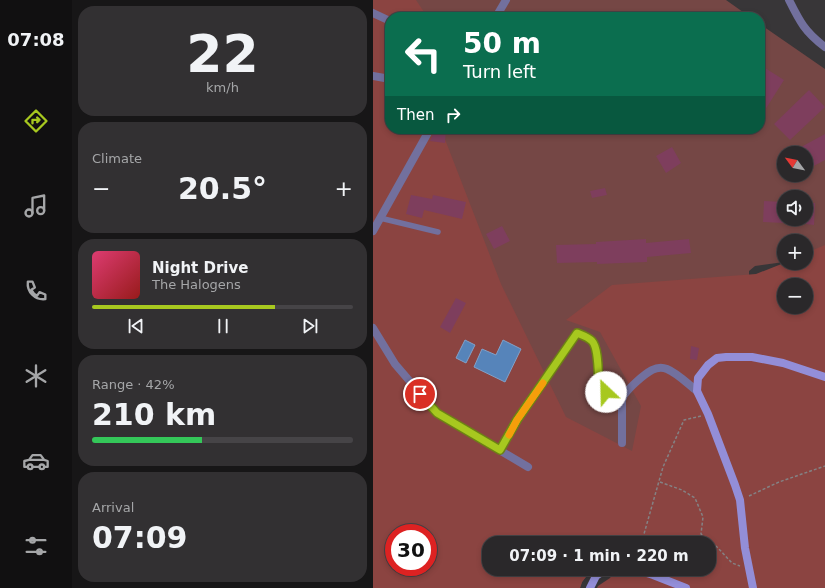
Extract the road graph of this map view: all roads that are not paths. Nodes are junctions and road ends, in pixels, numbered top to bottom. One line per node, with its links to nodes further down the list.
1 (506, 0): 3 (street)
2 (789, 0): 6 (street)
3 (500, 12)
4 (373, 14): 5 (street)
5 (385, 19)
6 (825, 47)
7 (373, 76): 8 (street)
8 (385, 78)
9 (427, 134): 10 (street)
10 (380, 218): 11 (street); 12 (lane)
11 (373, 231)
12 (438, 232)
13 (373, 328): 18 (street)
14 (825, 377): 15 (street)
15 (697, 390): 16 (street); 24 (street)
16 (624, 395): 17 (street); 18 (street)
17 (622, 443)
18 (500, 450): 19 (street)
19 (528, 467)
20 (596, 576): 22 (street)
21 (658, 576): 23 (street)
22 (590, 588)
23 (686, 588)
24 (753, 588)

